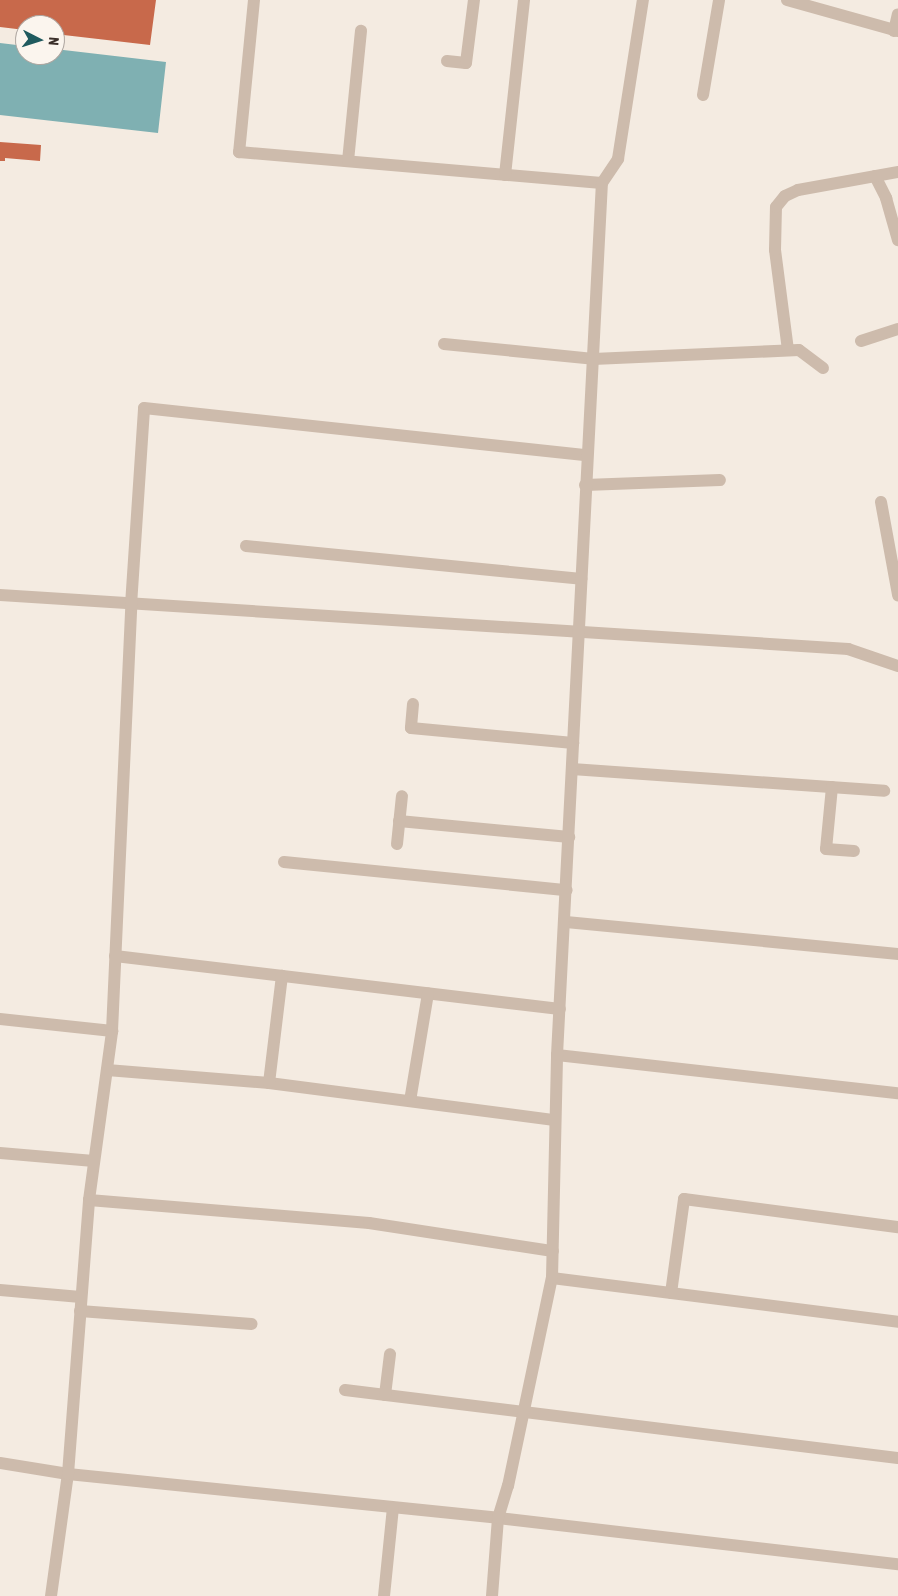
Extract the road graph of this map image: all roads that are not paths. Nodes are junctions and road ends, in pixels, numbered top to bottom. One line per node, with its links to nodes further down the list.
1 (254, 0): 12 (street)
2 (474, 0): 10 (street)
3 (524, 0): 14 (street)
4 (643, 0): 16 (street)
5 (719, 0): 11 (street)
6 (787, 0): 9 (street)
7 (898, 14): 9 (street)
8 (361, 31): 12 (street)
9 (896, 31)
10 (447, 61)
11 (703, 95)
12 (348, 161): 14 (street)
13 (898, 172): 15 (street)
14 (505, 175): 16 (street)
15 (874, 176): 17 (street); 21 (street)
16 (602, 184): 22 (street)
17 (898, 240)
18 (898, 329): 19 (street)
19 (862, 341)
20 (444, 344): 22 (street)
21 (788, 350): 22 (street); 23 (street)
22 (593, 359): 24 (street)
23 (823, 368)
24 (587, 455): 26 (street); 32 (street)
25 (720, 480): 26 (street)
26 (586, 485): 29 (street)
27 (881, 502): 31 (street)
28 (246, 546): 29 (street)
29 (580, 579): 33 (street)
30 (0, 595): 32 (street)
31 (898, 595)
32 (131, 605): 33 (street); 49 (street)
33 (578, 633): 34 (street); 36 (street)
34 (898, 666)
35 (413, 704): 36 (street)
36 (573, 743): 37 (street)
37 (572, 769): 38 (street); 42 (street)
38 (832, 787): 39 (street); 44 (street)
39 (884, 791)
40 (402, 796): 41 (street)
41 (399, 821): 42 (street); 43 (street)
42 (570, 837): 46 (street)
43 (397, 844)
44 (854, 852)
45 (284, 862): 46 (street)
46 (567, 890): 47 (street)
47 (566, 922): 48 (street); 52 (street)
48 (898, 954)
49 (115, 956): 50 (street); 54 (street)
50 (282, 976): 51 (street); 57 (street)
51 (428, 993): 52 (street); 59 (street)
52 (560, 1009): 55 (street)
53 (0, 1019): 54 (street)
54 (112, 1031): 56 (street)
55 (557, 1055): 58 (street); 60 (street)
56 (106, 1070): 57 (street); 62 (street)
57 (269, 1083): 59 (street)
58 (898, 1093)
59 (410, 1101): 60 (street)
60 (555, 1120): 65 (street)
61 (0, 1153): 62 (street)
62 (94, 1161): 63 (street)
63 (89, 1200): 65 (street); 69 (street)
64 (898, 1228): 68 (street)
65 (553, 1251): 66 (street)
66 (552, 1278): 68 (street); 76 (street)
67 (0, 1290): 69 (street)
68 (671, 1293): 71 (street)
69 (81, 1297): 70 (street)
70 (80, 1312): 72 (street); 79 (street)
71 (898, 1322)
72 (252, 1324)
73 (390, 1354): 75 (street)
74 (345, 1390): 75 (street)
75 (385, 1395): 76 (street)
76 (524, 1411): 77 (street); 81 (street)
77 (898, 1458)
78 (0, 1463): 79 (street)
79 (68, 1474): 80 (street); 83 (street)
80 (393, 1507): 81 (street); 84 (street)
81 (498, 1518): 82 (street); 85 (street)
82 (898, 1564)
83 (51, 1596)
84 (384, 1596)
85 (492, 1596)

